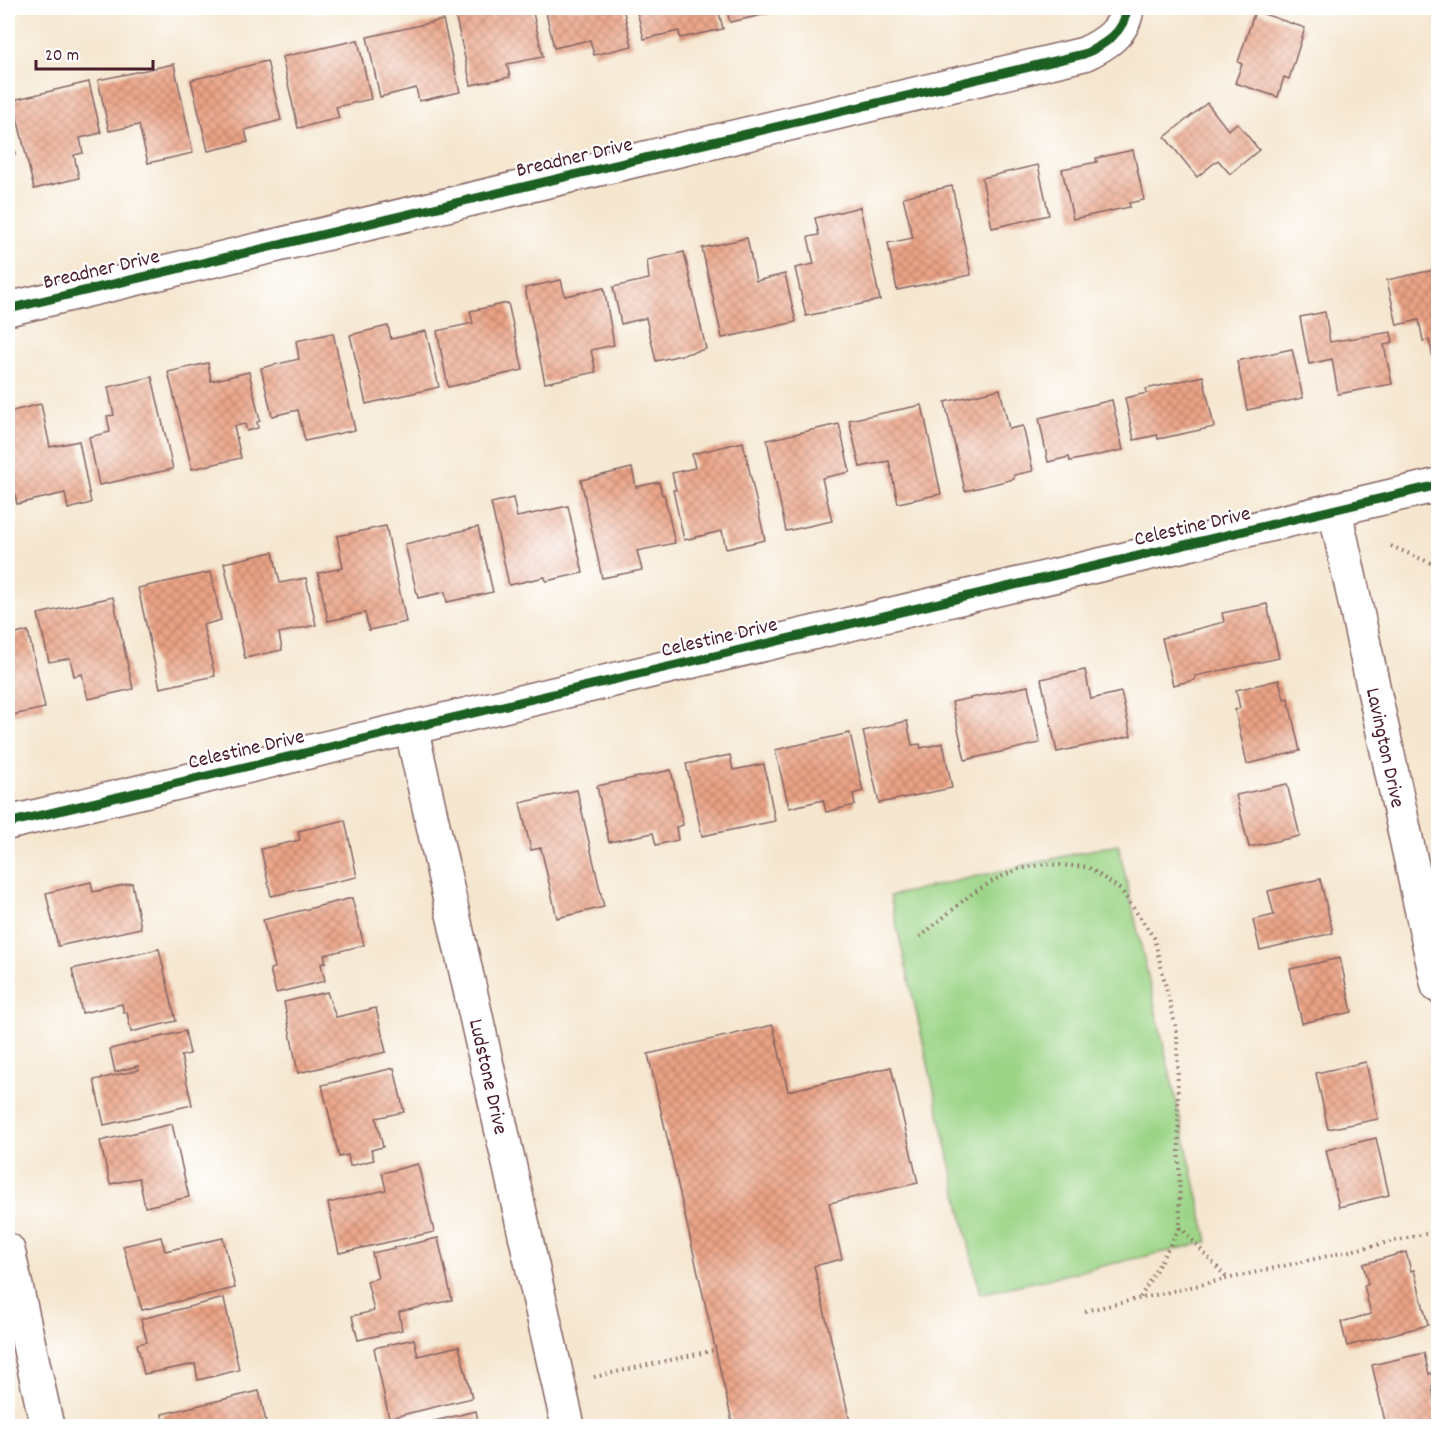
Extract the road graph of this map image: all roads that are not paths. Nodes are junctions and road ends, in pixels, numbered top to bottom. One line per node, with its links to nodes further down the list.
1 (1127, 8): 2 (street, Breadner Drive)
2 (8, 309)
3 (1438, 485): 4 (street, Celestine Drive)
4 (1335, 510): 5 (street, Celestine Drive); 7 (street, Lavington Drive)
5 (411, 727): 6 (street, Celestine Drive); 10 (street, Ludstone Drive)
6 (8, 823)
7 (1438, 986)
8 (8, 1250): 9 (street)
9 (47, 1426)
10 (568, 1426)

